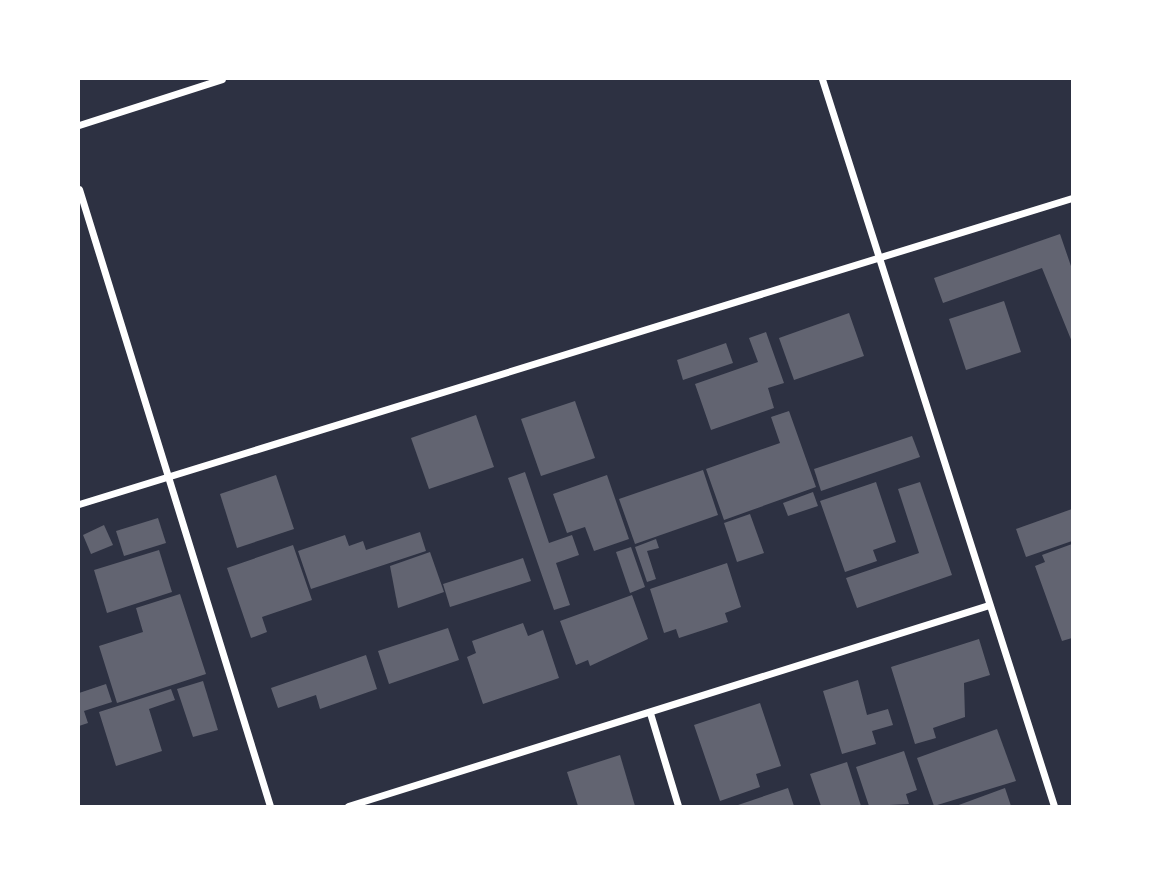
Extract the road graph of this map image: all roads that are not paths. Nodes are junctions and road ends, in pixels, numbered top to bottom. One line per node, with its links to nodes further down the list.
1 (222, 79): 3 (street)
2 (822, 79): 6 (street)
3 (79, 125)
4 (79, 189): 7 (street)
5 (1072, 198): 6 (street)
6 (876, 256): 7 (street); 9 (street)
7 (169, 475): 8 (street); 11 (street)
8 (79, 504)
9 (989, 605): 10 (street); 14 (street)
10 (650, 713): 12 (street); 13 (street)
11 (270, 806)
12 (348, 806)
13 (678, 806)
14 (1054, 806)

